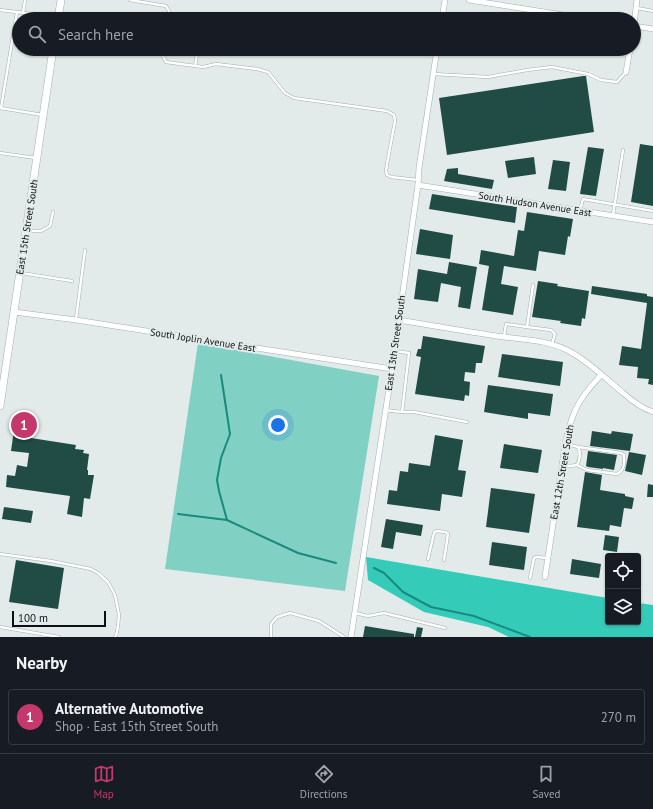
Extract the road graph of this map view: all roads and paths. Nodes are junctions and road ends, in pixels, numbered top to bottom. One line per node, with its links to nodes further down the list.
1 (24, 0): 11 (lane)
2 (61, 0): 12 (main road)
3 (130, 0): 13 (lane)
4 (445, 0): 14 (street)
5 (469, 0): 15 (street)
6 (637, 0): 7 (street)
7 (636, 8): 9 (lane); 16 (street)
8 (0, 10): 10 (lane)
9 (653, 11)
10 (17, 12): 11 (lane)
11 (23, 12)
12 (59, 12)
13 (170, 12)
14 (443, 12)
15 (545, 12)
16 (636, 12)
17 (641, 26): 18 (street)
18 (653, 29)
19 (12, 40): 28 (lane)
20 (52, 56): 29 (main road, East 15th Street South)
21 (163, 56): 25 (lane)
22 (197, 56): 25 (lane)
23 (437, 56): 27 (street, East 13th Street South)
24 (629, 56): 26 (street)
25 (195, 66): 33 (lane)
26 (626, 72): 27 (lane)
27 (433, 74): 33 (street, East 13th Street South)
28 (0, 108): 29 (lane)
29 (43, 115): 32 (main road, East 15th Street South)
30 (623, 150): 34 (lane)
31 (0, 153): 32 (lane)
32 (37, 158): 40 (main road, East 15th Street South)
33 (418, 183): 35 (street, South Hudson Avenue East); 47 (street, East 13th Street South)
34 (614, 204): 35 (lane); 36 (lane); 38 (lane)
35 (580, 210): 38 (street, South Hudson Avenue East)
36 (653, 211)
37 (53, 212): 40 (lane)
38 (612, 216): 39 (street, South Hudson Avenue East)
39 (653, 222)
40 (26, 231): 42 (main road, East 15th Street South)
41 (85, 250): 46 (lane)
42 (20, 273): 43 (lane); 45 (main road, East 15th Street South)
43 (72, 281)
44 (533, 285): 48 (lane)
45 (14, 312): 46 (street, South Joplin Avenue East); 54 (main road, East 15th Street South)
46 (76, 320): 52 (street, South Joplin Avenue East)
47 (398, 320): 49 (street); 51 (street, East 13th Street South)
48 (527, 327): 49 (lane); 50 (lane)
49 (504, 337): 50 (street)
50 (552, 344): 53 (street)
51 (394, 351): 52 (street, East 13th Street South); 56 (lane)
52 (392, 369): 55 (street, East 13th Street South)
53 (601, 375): 57 (street); 59 (street, East 12th Street South)
54 (0, 406)
55 (385, 410): 56 (lane); 69 (street, East 13th Street South)
56 (402, 412): 58 (lane)
57 (653, 412)
58 (467, 422)
59 (565, 444): 60 (lane); 62 (street, East 12th Street South)
60 (578, 447): 61 (lane); 61 (lane)
61 (577, 465): 62 (lane)
62 (562, 467): 65 (street, East 12th Street South)
63 (0, 554): 73 (lane)
64 (428, 558): 66 (lane)
65 (548, 558): 67 (lane); 68 (street, East 12th Street South)
66 (444, 560)
67 (530, 578)
68 (545, 578)
69 (355, 613): 71 (lane); 76 (street, East 13th Street South)
70 (0, 627): 72 (lane)
71 (445, 628)
72 (59, 637)
73 (115, 637)
74 (272, 637): 75 (lane)
75 (344, 637)
76 (351, 637)

